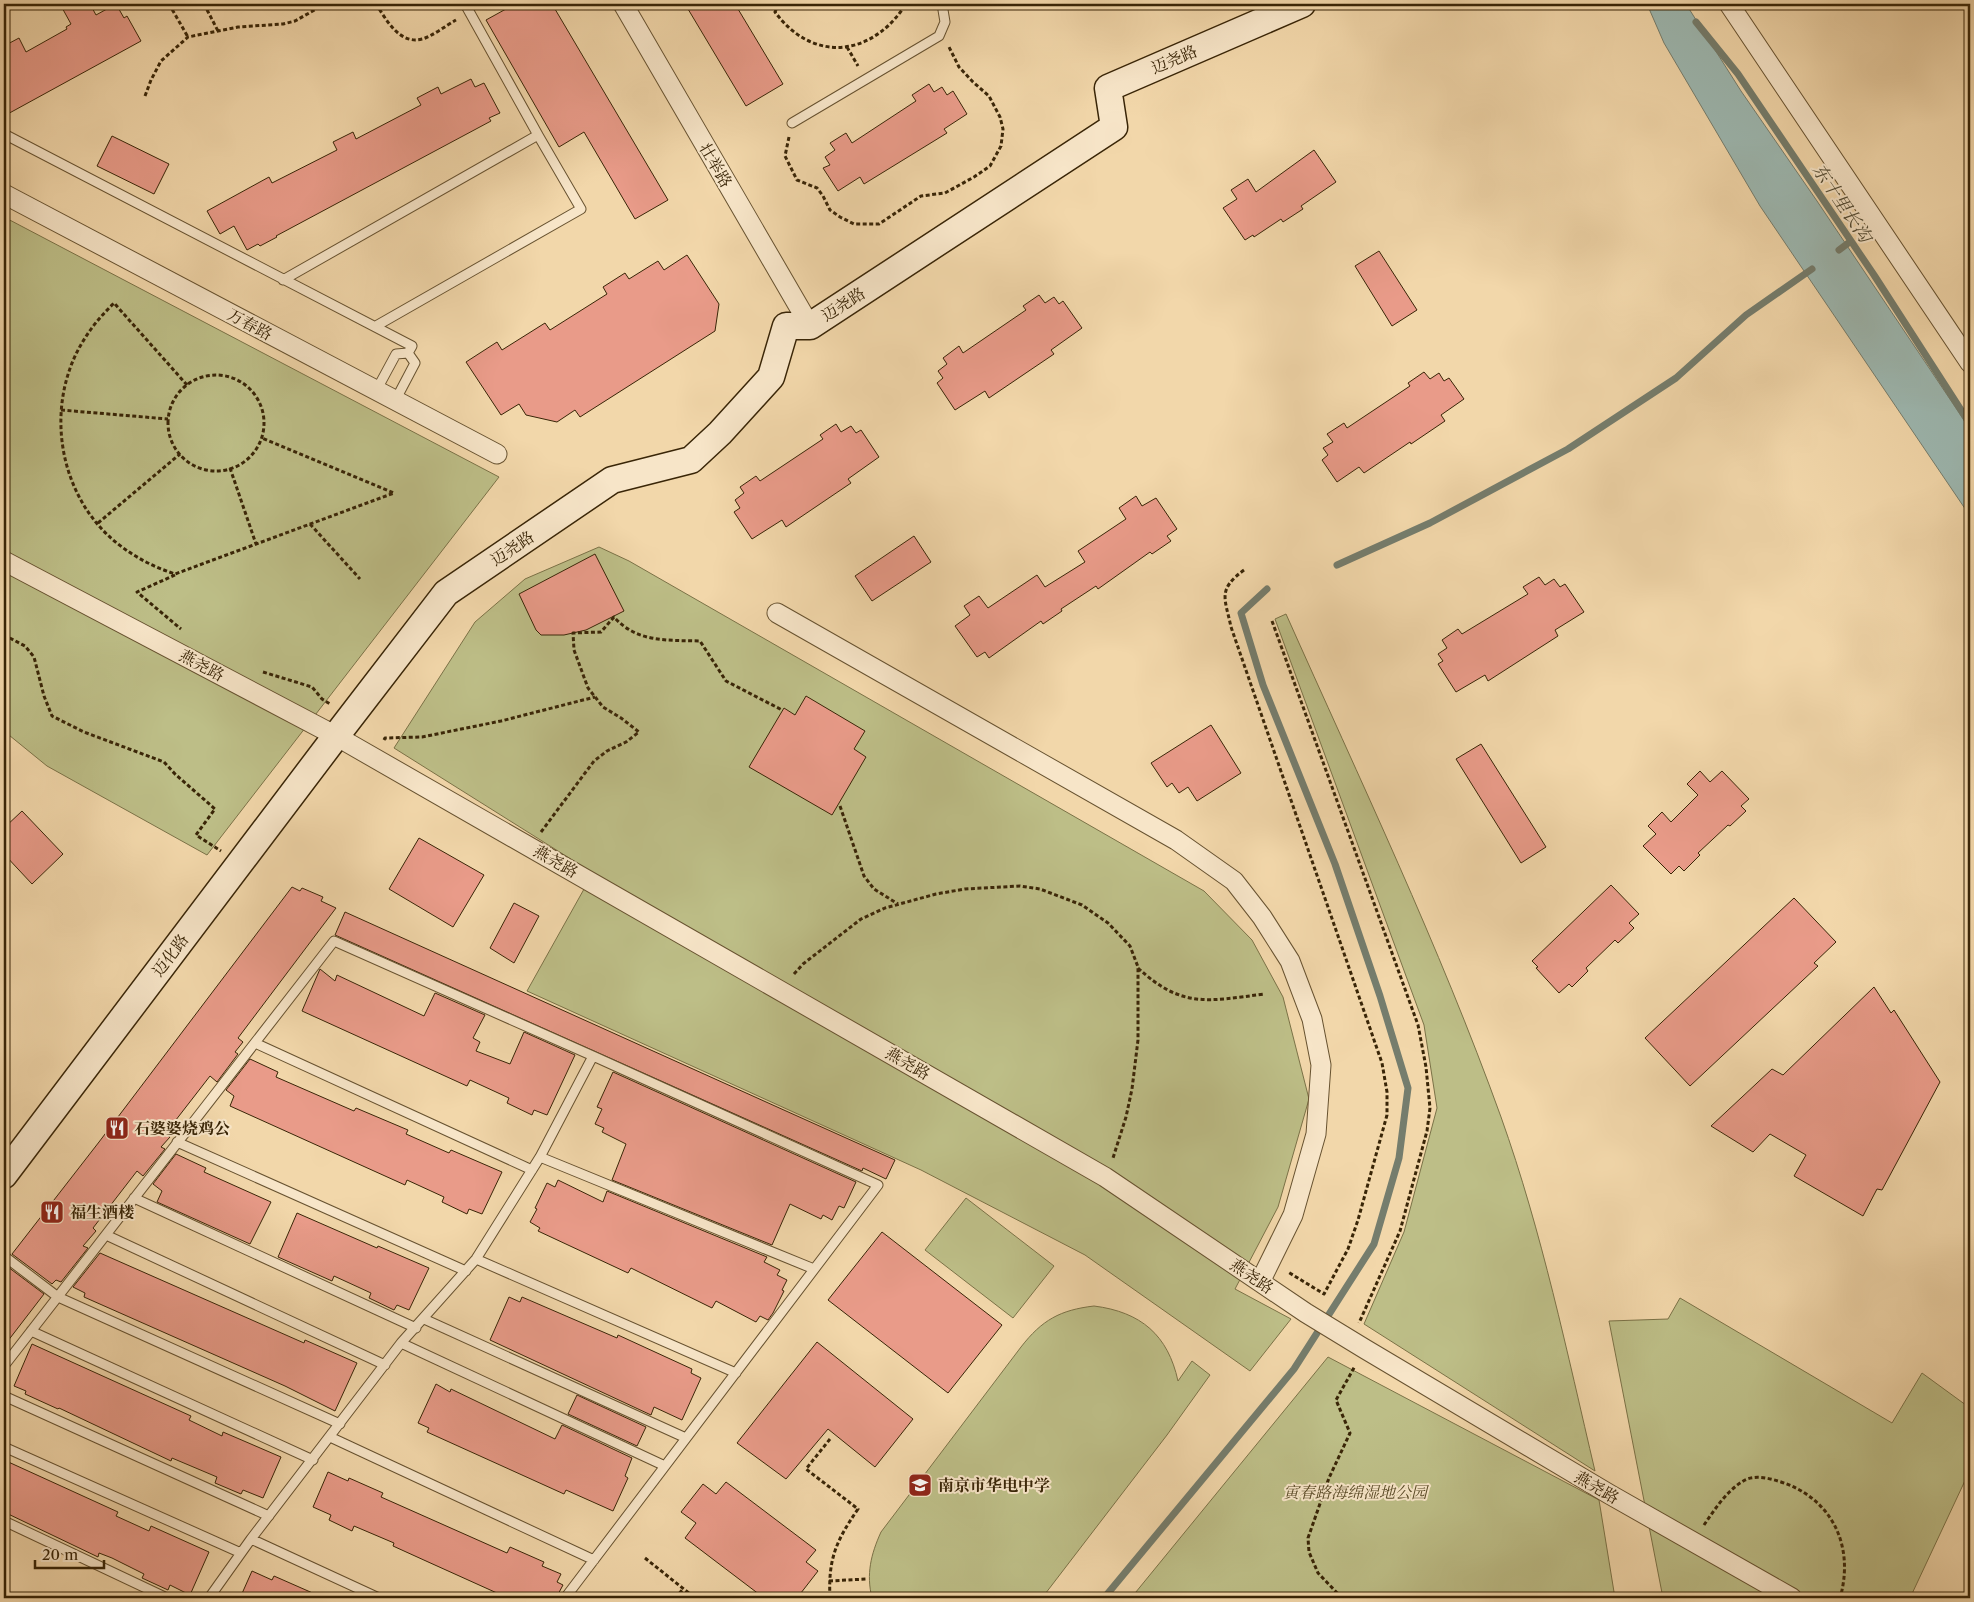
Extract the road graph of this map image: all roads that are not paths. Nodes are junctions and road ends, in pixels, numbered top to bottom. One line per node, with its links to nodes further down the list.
1 (623, 4): 12 (street, 壮举路)
2 (942, 4): 6 (lane)
3 (1302, 4): 12 (street, 迈尧路)
4 (1730, 4): 14 (street)
5 (467, 8): 8 (lane)
6 (792, 123)
7 (4, 134): 10 (lane)
8 (538, 135): 10 (lane); 11 (lane)
9 (4, 194): 15 (street, 万春路)
10 (283, 280): 11 (lane)
11 (376, 326): 13 (lane)
12 (810, 326): 20 (street, 迈尧路)
13 (408, 353): 15 (lane); 16 (lane)
14 (1970, 364)
15 (376, 391): 16 (street, 万春路)
16 (395, 401): 17 (street, 万春路)
17 (497, 454)
18 (4, 561): 20 (street, 燕尧路)
19 (777, 613): 33 (street)
20 (343, 726): 26 (street, 迈化路); 33 (street, 燕尧路)
21 (255, 1043): 22 (lane); 23 (lane); 25 (lane)
22 (593, 1056): 24 (lane); 31 (lane)
23 (178, 1142): 27 (lane); 32 (lane)
24 (540, 1157): 25 (lane); 31 (lane)
25 (532, 1170): 30 (lane)
26 (4, 1175)
27 (134, 1198): 28 (lane); 36 (lane)
28 (106, 1235): 34 (lane); 39 (lane)
29 (4, 1256): 34 (lane)
30 (476, 1259): 32 (lane); 41 (lane)
31 (814, 1269): 41 (lane)
32 (466, 1271): 35 (lane)
33 (1260, 1282): 58 (street, 燕尧路)
34 (58, 1297): 37 (lane); 43 (lane)
35 (424, 1319): 36 (lane); 45 (lane)
36 (416, 1328): 38 (lane)
37 (31, 1331): 40 (lane); 47 (lane)
38 (401, 1343): 39 (lane); 48 (lane)
39 (385, 1365): 43 (lane)
40 (4, 1366)
41 (736, 1373): 45 (lane)
42 (4, 1396): 49 (lane)
43 (340, 1424): 44 (lane)
44 (330, 1437): 47 (lane); 53 (lane)
45 (686, 1438): 48 (lane)
46 (4, 1447): 52 (lane)
47 (312, 1460): 49 (lane)
48 (665, 1466): 53 (lane)
49 (269, 1516): 51 (lane)
50 (4, 1521): 54 (lane)
51 (251, 1539): 52 (lane); 56 (lane)
52 (241, 1553): 55 (lane)
53 (594, 1560): 57 (lane)
54 (167, 1598)
55 (209, 1598)
56 (379, 1598)
57 (564, 1598)
58 (1792, 1598)

